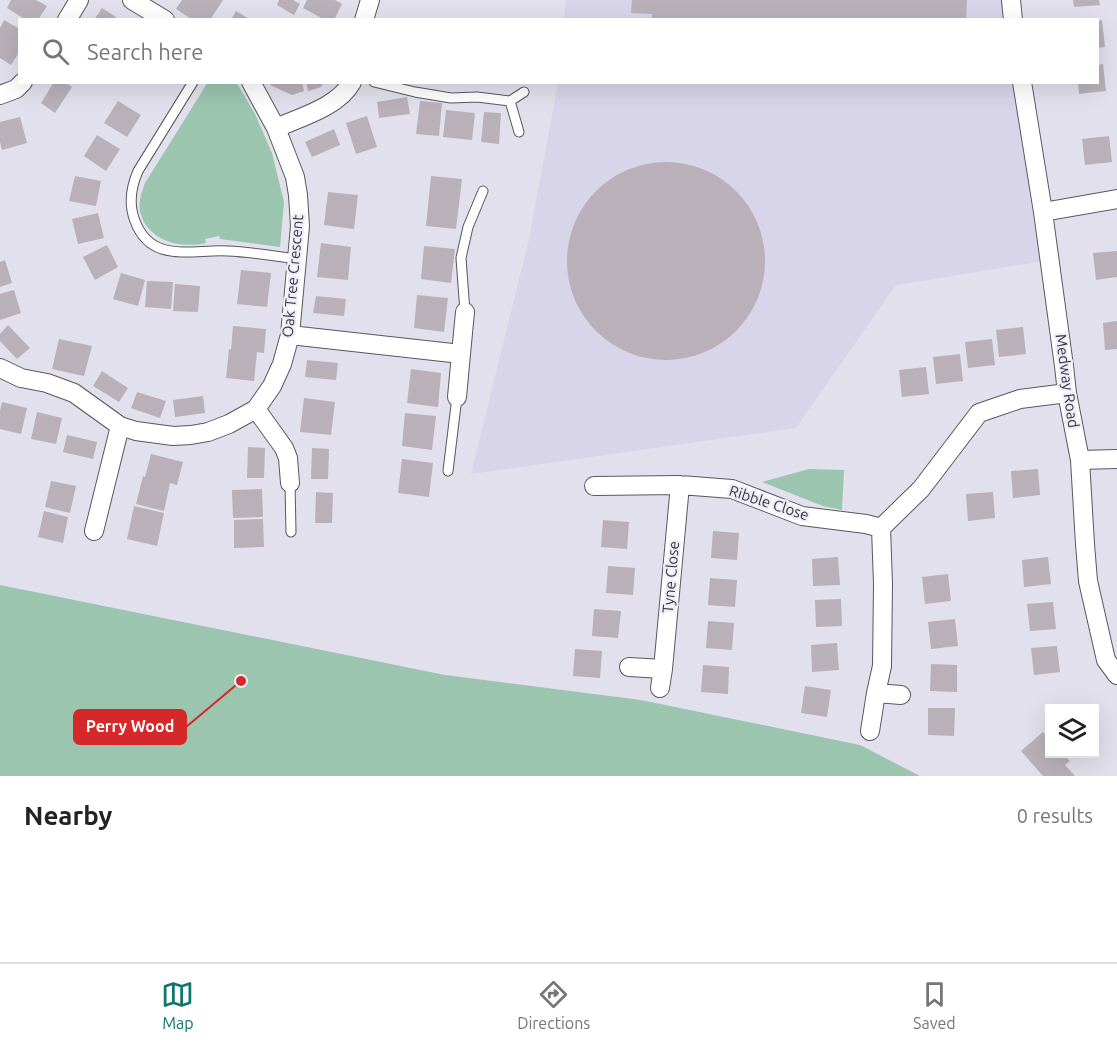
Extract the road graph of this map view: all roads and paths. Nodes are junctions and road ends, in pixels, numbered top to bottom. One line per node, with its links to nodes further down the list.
1 (79, 0): 5 (street)
2 (132, 0): 6 (street)
3 (370, 0): 7 (street)
4 (1011, 0): 8 (street)
5 (68, 18)
6 (162, 18)
7 (365, 18)
8 (1013, 18)
9 (21, 84): 16 (street)
10 (192, 84): 23 (lane)
11 (252, 84): 18 (street, Oak Tree Crescent)
12 (351, 84): 18 (street)
13 (382, 84): 17 (lane)
14 (1022, 84): 22 (street, Medway Road)
15 (524, 92): 17 (lane)
16 (0, 95)
17 (510, 101): 19 (lane)
18 (276, 128): 23 (street, Oak Tree Crescent)
19 (519, 132)
20 (483, 191): 24 (lane)
21 (1117, 199): 22 (street)
22 (1043, 212): 28 (street, Medway Road)
23 (297, 259): 25 (street, Oak Tree Crescent)
24 (465, 312): 26 (street)
25 (290, 335): 26 (street); 30 (street, Oak Tree Crescent)
26 (461, 354): 29 (street)
27 (0, 368): 31 (street, Oak Tree Crescent)
28 (1067, 393): 33 (street, Medway Road); 38 (street)
29 (458, 397): 34 (lane)
30 (256, 409): 31 (street, Oak Tree Crescent); 35 (street)
31 (120, 426): 39 (street)
32 (1117, 459): 33 (street)
33 (1080, 460): 42 (street, Medway Road)
34 (448, 471)
35 (290, 483): 40 (lane)
36 (680, 485): 37 (street, Ribble Close); 38 (street, Ribble Close); 41 (street, Tyne Close)
37 (594, 486)
38 (881, 528): 43 (street)
39 (94, 531)
40 (291, 532)
41 (629, 667)
42 (1117, 675)
43 (876, 693): 44 (street); 45 (street)
44 (901, 695)
45 (870, 730)

